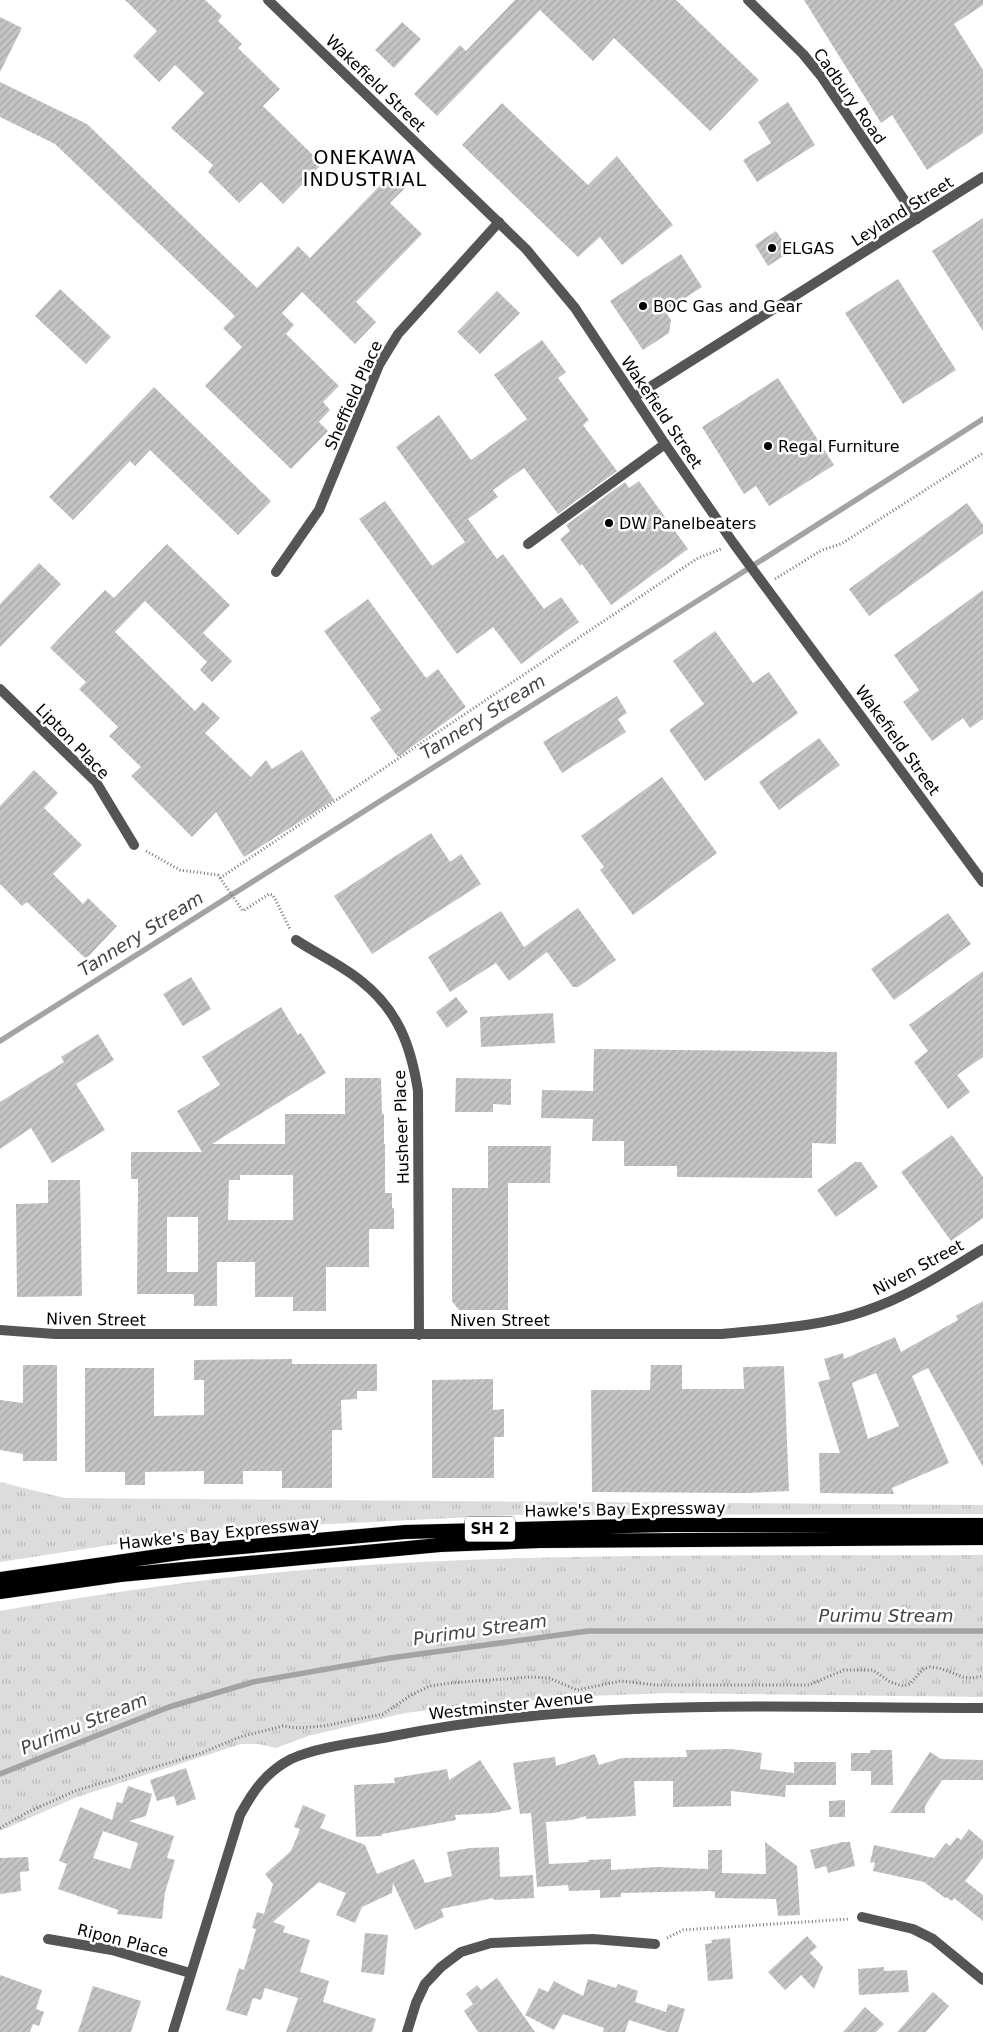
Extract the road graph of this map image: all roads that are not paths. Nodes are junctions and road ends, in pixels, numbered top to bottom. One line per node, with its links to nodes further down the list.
1 (268, 0): 5 (street, Wakefield Street)
2 (748, 0): 4 (street, Cadbury Road)
3 (983, 177): 4 (street, Leyland Street)
4 (917, 219): 6 (street, Leyland Street)
5 (499, 222): 6 (street, Wakefield Street); 9 (street, Sheffield Place)
6 (634, 397): 7 (street, Wakefield Street)
7 (665, 444): 8 (street); 12 (street, Wakefield Street)
8 (528, 544)
9 (276, 572)
10 (0, 689): 11 (street, Lipton Place)
11 (134, 845)
12 (983, 882)
13 (296, 940): 16 (street, Husheer Place)
14 (983, 1249): 16 (street, Niven Street)
15 (0, 1330): 16 (street, Niven Street)
16 (419, 1335)
17 (983, 1525): 19 (highway, Hawke's Bay Expressway / SH 2)
18 (983, 1538): 20 (highway, Hawke's Bay Expressway / SH 2)
19 (0, 1579)
20 (0, 1592)
21 (983, 1708): 25 (street, Westminster Avenue)
22 (862, 1917): 26 (street)
23 (48, 1939): 25 (street, Ripon Place)
24 (655, 1944): 28 (street)
25 (190, 1973): 27 (street, Westminster Avenue)
26 (983, 1980)
27 (173, 2032)
28 (407, 2032)

